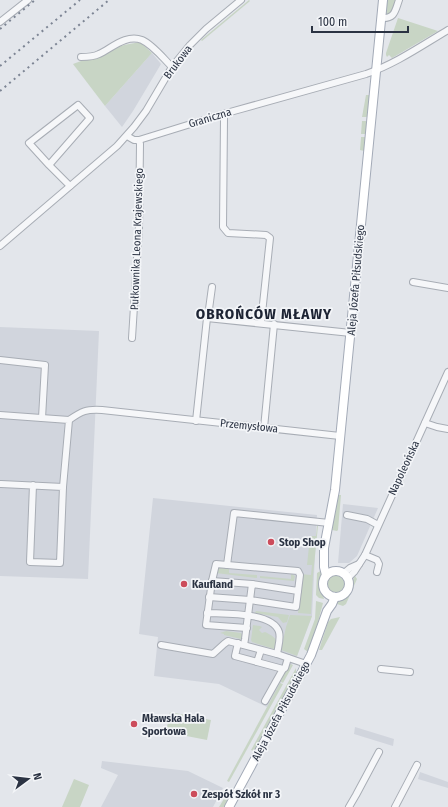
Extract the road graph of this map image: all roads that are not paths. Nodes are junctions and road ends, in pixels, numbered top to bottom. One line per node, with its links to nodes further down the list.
1 (28, 0): 6 (street)
2 (241, 0): 9 (street, Brukowa)
3 (383, 0): 5 (main road, Aleja Józefa Piłsudskiego)
4 (400, 0): 5 (street)
5 (381, 18): 10 (main road, Aleja Józefa Piłsudskiego)
6 (0, 22)
7 (448, 30): 10 (street, Graniczna)
8 (81, 57): 9 (street)
9 (172, 66): 12 (street, Brukowa)
10 (376, 71): 11 (street, Graniczna); 23 (main road, Aleja Józefa Piłsudskiego)
11 (223, 114): 13 (street, Graniczna); 21 (street)
12 (127, 136): 13 (street); 15 (street)
13 (139, 140): 24 (street, Pułkownika Leona Krajewskiego)
14 (49, 165): 14 (street); 15 (street)
15 (70, 186): 16 (street)
16 (0, 246)
17 (412, 282): 19 (street)
18 (212, 287): 20 (street)
19 (448, 288)
20 (207, 318): 21 (street); 30 (street)
21 (261, 323): 22 (street)
22 (274, 324): 23 (street); 32 (street)
23 (351, 333): 34 (main road, Aleja Józefa Piłsudskiego)
24 (132, 338)
25 (0, 360): 28 (street)
26 (448, 372): 31 (street, Napoleońska)
27 (0, 415): 28 (street)
28 (42, 418): 29 (street)
29 (69, 420): 30 (street, Przemysłowa); 37 (street)
30 (196, 420): 32 (street, Przemysłowa)
31 (425, 423): 33 (street); 40 (street, Napoleońska)
32 (264, 428): 34 (street, Przemysłowa)
33 (448, 429)
34 (340, 436): 39 (main road, Aleja Józefa Piłsudskiego)
35 (0, 484): 36 (street)
36 (33, 485): 37 (street); 37 (street)
37 (64, 487)
38 (347, 515): 40 (street)
39 (329, 523): 42 (street); 44 (main road, Aleja Józefa Piłsudskiego)
40 (378, 525): 41 (street, Napoleońska)
41 (365, 555): 43 (street); 45 (street, Napoleońska)
42 (228, 565): 47 (street); 49 (street)
43 (378, 572)
44 (330, 573): 45 (main road); 50 (main road)
45 (346, 576): 50 (main road)
46 (259, 578): 48 (street)
47 (212, 581): 48 (street); 51 (street)
48 (255, 585): 49 (street); 52 (street)
49 (298, 591): 52 (street)
50 (332, 596): 63 (main road, Aleja Józefa Piłsudskiego)
51 (209, 597): 52 (street); 53 (street)
52 (250, 600): 54 (street)
53 (207, 613): 54 (street); 55 (street)
54 (248, 615): 55 (street); 60 (street)
55 (247, 628): 58 (street)
56 (238, 643): 57 (street); 58 (street); 62 (street)
57 (161, 645)
58 (244, 645): 59 (street)
59 (261, 650): 60 (street); 62 (street)
60 (277, 654): 61 (street)
61 (288, 658): 63 (street); 64 (street)
62 (257, 662): 64 (street)
63 (306, 664): 70 (main road, Aleja Józefa Piłsudskiego)
64 (283, 669): 67 (street)
65 (381, 669): 66 (street)
66 (410, 672)
67 (266, 701)
68 (379, 752): 71 (street)
69 (417, 764): 72 (street)
70 (229, 807)
71 (349, 807)
72 (395, 807)

